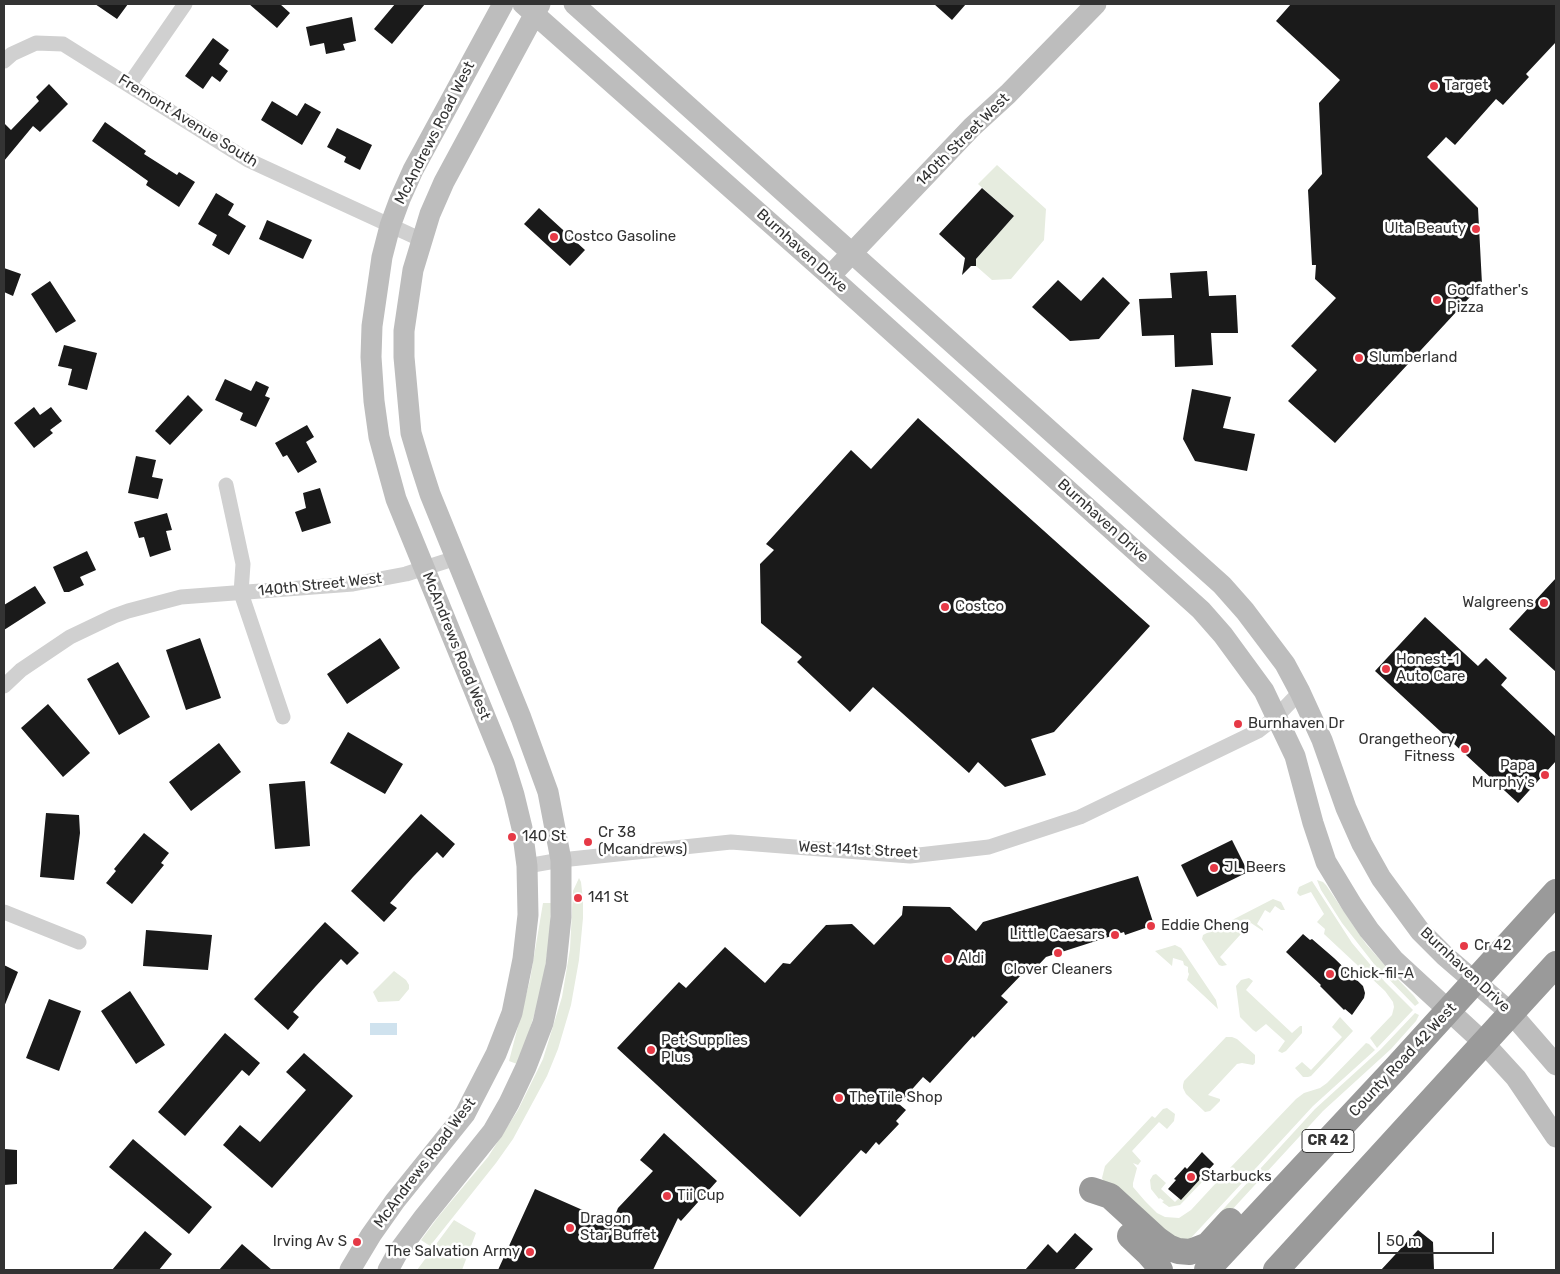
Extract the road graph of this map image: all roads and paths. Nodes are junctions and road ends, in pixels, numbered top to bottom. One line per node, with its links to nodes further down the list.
1 (185, 4): 7 (street)
2 (503, 4): 8 (street, McAndrews Road West)
3 (574, 4): 10 (street, Burnhaven Drive)
4 (1096, 4): 10 (street, 140th Street West)
5 (533, 7): 9 (street, McAndrews Road West); 11 (street, Burnhaven Drive)
6 (4, 61): 7 (street, Fremont Avenue South)
7 (129, 85): 8 (street, Fremont Avenue South)
8 (390, 226): 9 (street, Fremont Avenue South); 14 (street, McAndrews Road West)
9 (422, 240): 13 (street, McAndrews Road West)
10 (853, 254): 11 (street, 140th Street West); 17 (street, Burnhaven Drive)
11 (830, 276): 18 (street, Burnhaven Drive)
12 (226, 485): 15 (street, 140th Street West)
13 (456, 558): 14 (street, 140th Street West); 20 (street, McAndrews Road West)
14 (424, 568): 15 (street, 140th Street West); 21 (street, McAndrews Road West)
15 (241, 593): 16 (street, 140th Street West); 19 (street, 140th Street West)
16 (4, 686)
17 (1300, 692): 18 (street, West 141st Street); 26 (street, Burnhaven Drive)
18 (1276, 717): 20 (street, West 141st Street); 27 (street, Burnhaven Drive)
19 (283, 718)
20 (561, 860): 21 (street, West 141st Street); 34 (street, McAndrews Road West)
21 (527, 866): 33 (street, McAndrews Road West)
22 (1556, 892): 26 (highway, County Road 42 West / CR 42)
23 (4, 912): 24 (street)
24 (79, 942)
25 (1556, 964): 28 (highway, CR 42)
26 (1474, 982): 27 (highway, County Road 42 West / CR 42); 28 (street, Burnhaven Drive)
27 (1448, 1010): 29 (street, Burnhaven Drive); 31 (highway, County Road 42 West / CR 42)
28 (1512, 1013): 29 (highway, CR 42); 30 (street, Burnhaven Drive)
29 (1484, 1043): 32 (street, Burnhaven Drive); 37 (highway, CR 42)
30 (1556, 1065)
31 (1395, 1069): 35 (highway); 36 (highway, County Road 42 West / CR 42)
32 (1556, 1137)
33 (350, 1270)
34 (388, 1270)
35 (1160, 1270)
36 (1207, 1270)
37 (1276, 1270)

